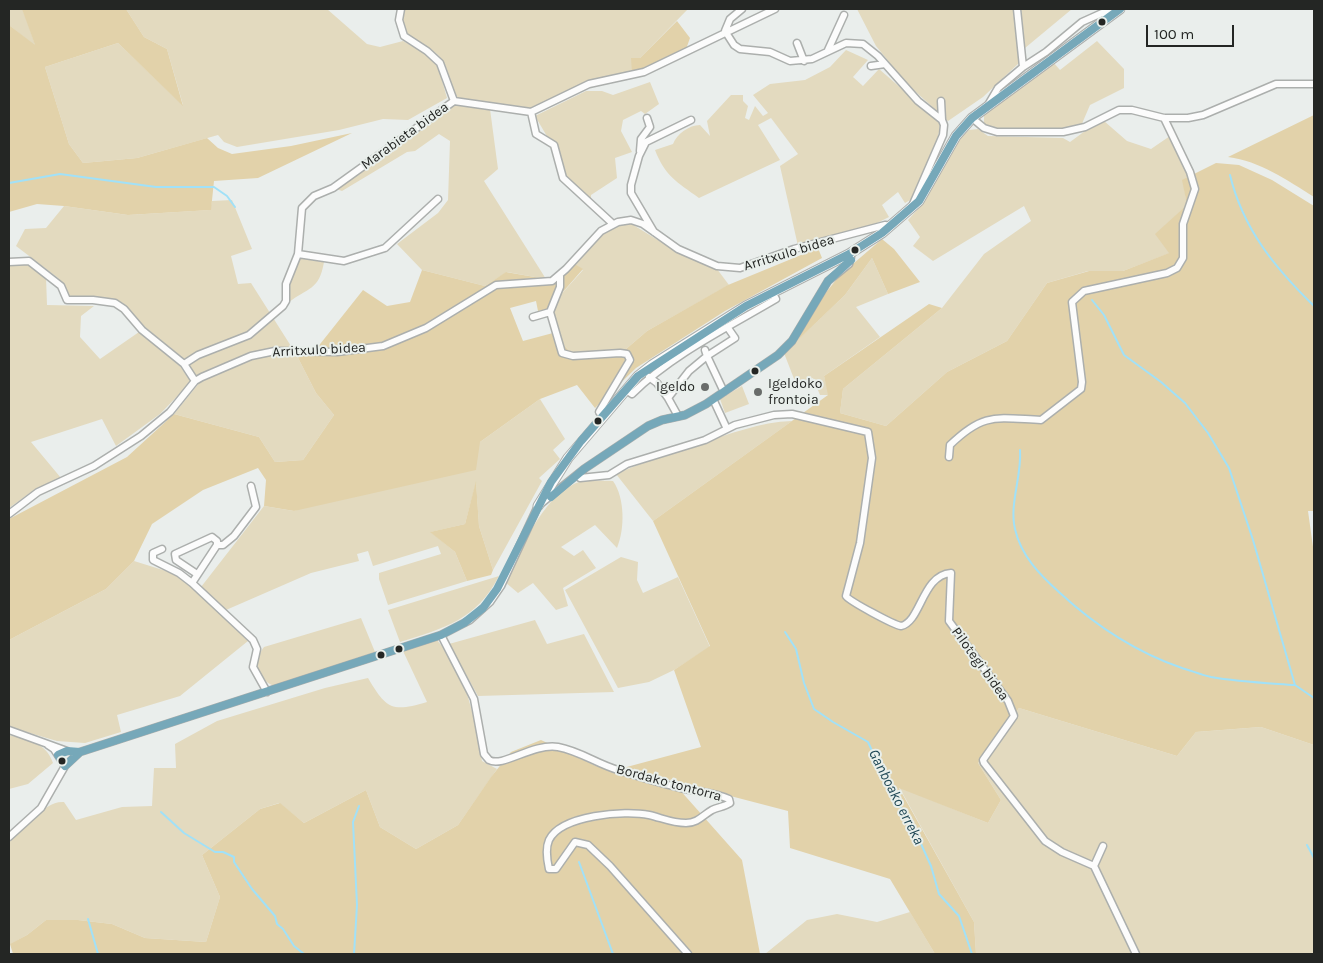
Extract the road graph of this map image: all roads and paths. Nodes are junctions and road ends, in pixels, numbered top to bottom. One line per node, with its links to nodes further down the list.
1 (400, 9): 15 (street)
2 (742, 9): 7 (street)
3 (775, 9): 7 (street)
4 (1017, 9): 13 (street)
5 (1117, 11): 13 (street); 17 (street)
6 (844, 15): 9 (street)
7 (725, 31): 10 (street); 18 (street)
8 (797, 43): 10 (street)
9 (827, 50): 10 (street); 11 (street)
10 (804, 61)
11 (886, 64): 12 (street); 23 (street)
12 (871, 66)
13 (1023, 67): 17 (street)
14 (1314, 84): 21 (street)
15 (454, 101): 18 (street, Marabieta bidea); 30 (street, Marabieta bidea)
16 (941, 101): 23 (street)
17 (988, 104): 20 (street)
18 (532, 112): 27 (street)
19 (647, 118): 24 (street)
20 (972, 118): 21 (street); 26 (street)
21 (1164, 118): 49 (street)
22 (691, 120): 24 (street)
23 (942, 120): 26 (street)
24 (639, 156): 29 (street)
25 (438, 199): 30 (street)
26 (911, 208): 28 (street)
27 (613, 224): 29 (street, Arritxulo bidea); 33 (street)
28 (890, 226): 29 (street, Arritxulo bidea); 31 (street)
29 (654, 232)
30 (298, 254): 39 (street, Marabieta bidea)
31 (849, 254): 34 (street); 43 (street)
32 (9, 262): 39 (street)
33 (560, 276): 35 (street); 41 (street, Arritxulo bidea)
34 (772, 292): 37 (street); 42 (street)
35 (550, 312): 36 (street); 47 (street)
36 (533, 317)
37 (728, 328): 38 (street); 40 (street)
38 (706, 353): 43 (street); 44 (street)
39 (184, 364): 41 (street)
40 (649, 377): 42 (street); 44 (street)
41 (195, 382): 55 (street, Arritxulo bidea)
42 (626, 390): 47 (street)
43 (724, 392): 45 (street)
44 (668, 398): 46 (street)
45 (713, 399): 46 (street); 48 (street)
46 (678, 416): 51 (street)
47 (603, 417): 50 (street)
48 (727, 429): 51 (street); 70 (street, Pilotegi bidea)
49 (949, 457)
50 (558, 472): 52 (street); 54 (street)
51 (577, 475): 52 (street)
52 (567, 484): 54 (street)
53 (251, 486): 56 (street)
54 (538, 506): 60 (street)
55 (9, 514)
56 (217, 544): 58 (street); 58 (street)
57 (162, 548): 59 (street)
58 (197, 574): 59 (street)
59 (192, 583): 61 (street)
60 (441, 635): 61 (street); 71 (street, Bordako tontorra)
61 (268, 692): 65 (street)
62 (9, 730): 63 (street)
63 (45, 743): 64 (street); 66 (street)
64 (67, 751): 65 (street); 66 (street)
65 (80, 752): 67 (street)
66 (58, 755): 67 (street)
67 (65, 766): 68 (street)
68 (9, 837)
69 (1103, 846): 70 (street)
70 (1094, 866): 72 (street)
71 (688, 954)
72 (1136, 954)

